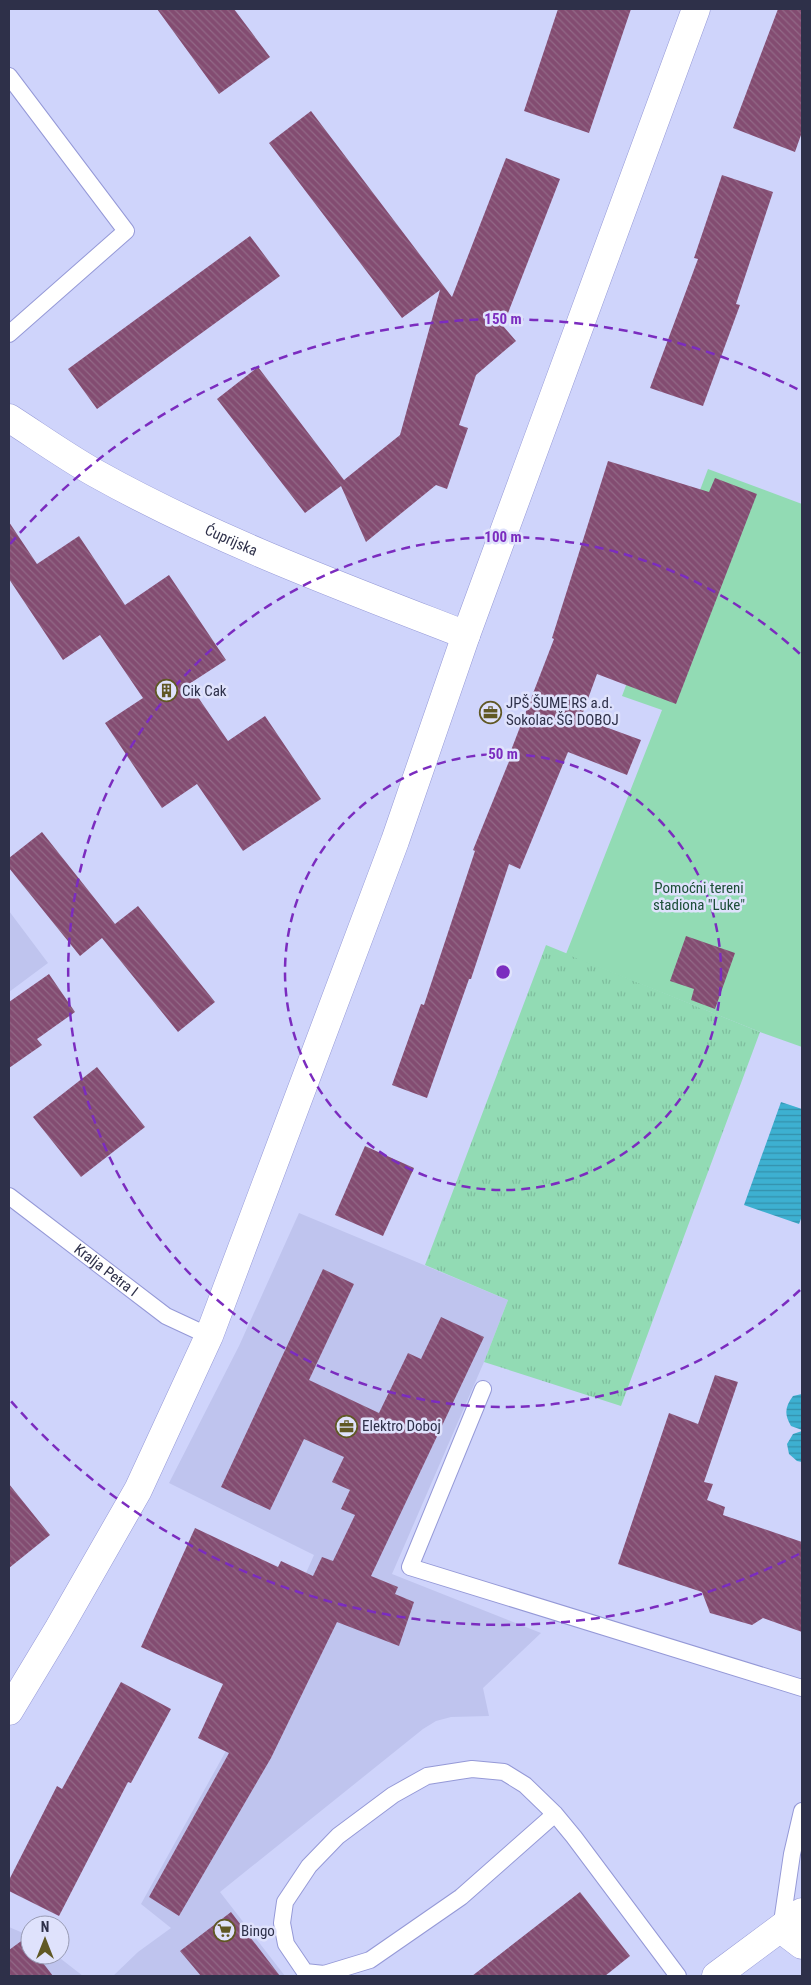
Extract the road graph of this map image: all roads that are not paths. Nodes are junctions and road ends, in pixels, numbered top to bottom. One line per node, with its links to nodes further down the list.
1 (696, 9): 5 (street)
2 (9, 76): 3 (lane)
3 (9, 334)
4 (9, 418): 5 (street, Ćuprijska)
5 (466, 635): 7 (street)
6 (9, 1196): 7 (lane, Kralja Petra I)
7 (209, 1336): 10 (street)
8 (483, 1389): 9 (lane)
9 (802, 1688)
10 (9, 1711)
11 (802, 1811): 14 (lane)
12 (555, 1814): 12 (lane); 16 (lane)
13 (802, 1912): 14 (street)
14 (780, 1929): 15 (street); 17 (street)
15 (802, 1946)
16 (678, 1976)
17 (716, 1976)

